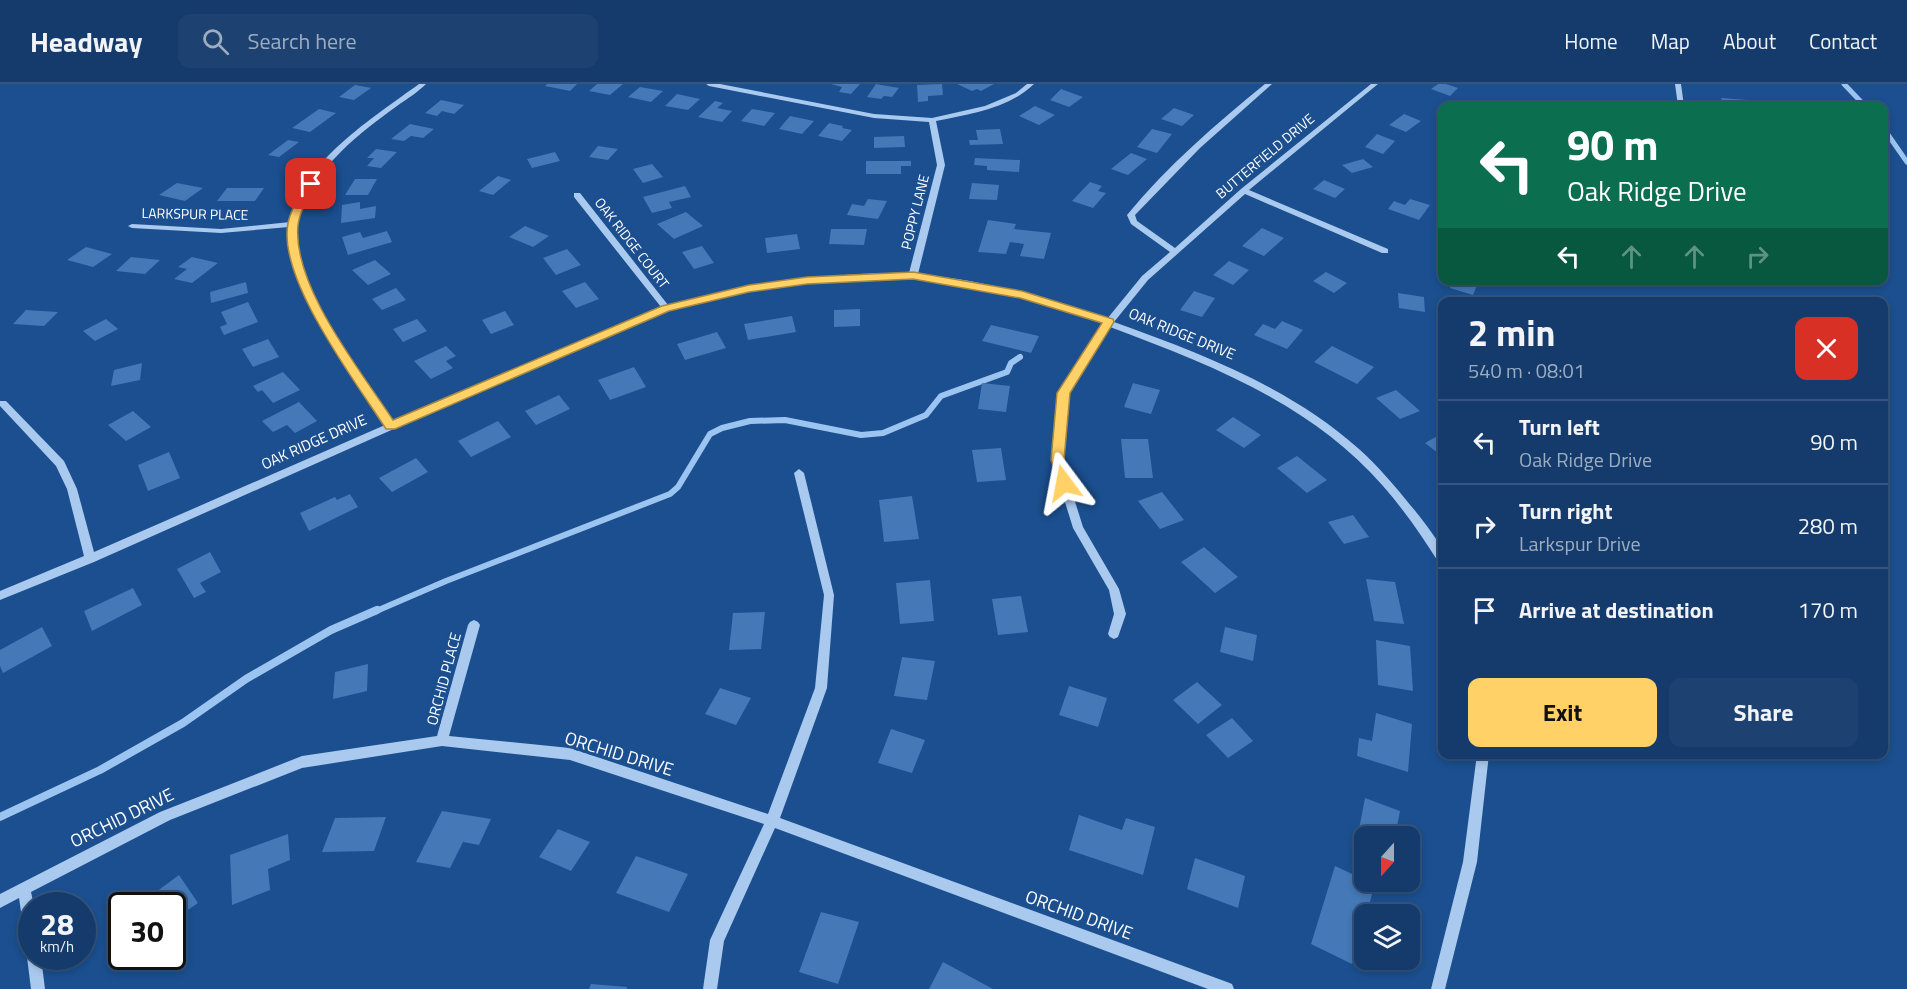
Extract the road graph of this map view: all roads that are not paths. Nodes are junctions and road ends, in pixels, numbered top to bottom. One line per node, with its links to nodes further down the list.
1 (423, 84): 11 (street)
2 (709, 84): 8 (street)
3 (1031, 84): 8 (street)
4 (1269, 84): 13 (street)
5 (1375, 84): 9 (street, BUTTERFIELD DRIVE)
6 (1678, 84): 7 (street)
7 (1680, 102)
8 (932, 120): 15 (street, POPPY LANE)
9 (1244, 190): 13 (street, BUTTERFIELD DRIVE); 14 (street)
10 (577, 195): 16 (street, OAK RIDGE COURT)
11 (293, 224): 12 (street, LARKSPUR PLACE); 19 (street)
12 (132, 226)
13 (1174, 251): 17 (street, BUTTERFIELD DRIVE)
14 (1385, 251)
15 (913, 276): 16 (street, OAK RIDGE DRIVE); 17 (street, OAK RIDGE DRIVE)
16 (666, 308): 19 (street, OAK RIDGE DRIVE)
17 (1109, 322): 21 (street, OAK RIDGE DRIVE); 25 (street, BUTTERFIELD DRIVE)
18 (3, 403): 22 (street)
19 (391, 426): 22 (street, OAK RIDGE DRIVE)
20 (799, 473): 28 (street)
21 (1438, 552)
22 (90, 559): 23 (street, OAK RIDGE DRIVE)
23 (0, 596)
24 (474, 625): 26 (street, ORCHID PLACE)
25 (1114, 634)
26 (442, 741): 28 (street, ORCHID DRIVE); 29 (street, ORCHID DRIVE)
27 (1482, 759): 36 (street)
28 (772, 821): 34 (street); 35 (street, ORCHID DRIVE)
29 (24, 888): 30 (street); 31 (street, ORCHID DRIVE)
30 (25, 892)
31 (0, 901)
32 (36, 970): 33 (street)
33 (38, 989)
34 (710, 989)
35 (1227, 989)
36 (1438, 989)

